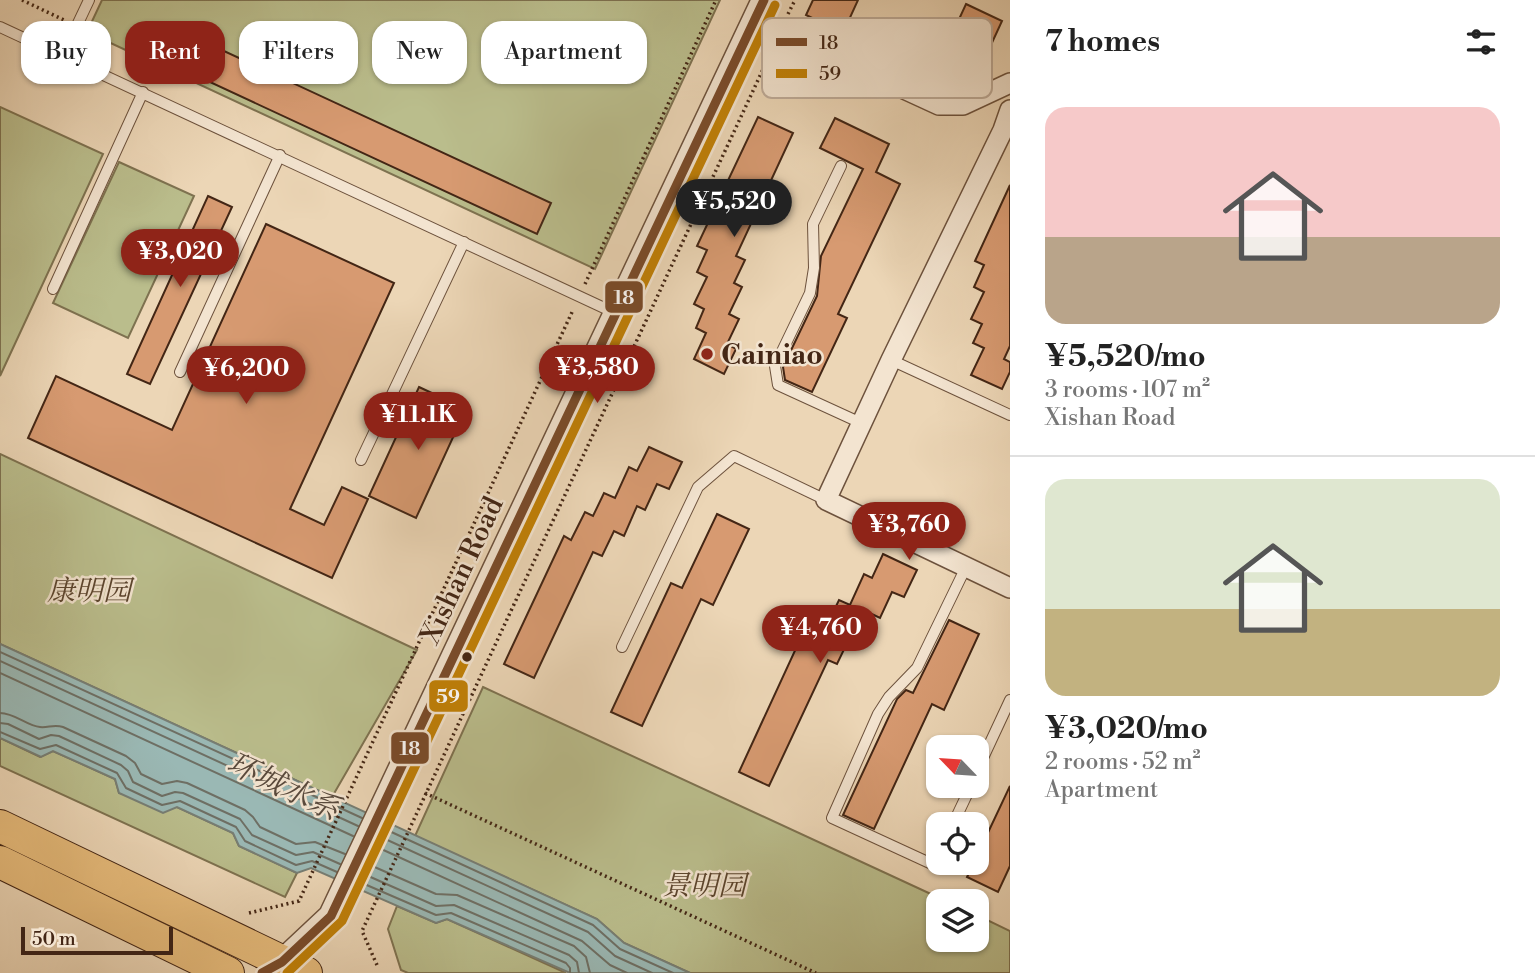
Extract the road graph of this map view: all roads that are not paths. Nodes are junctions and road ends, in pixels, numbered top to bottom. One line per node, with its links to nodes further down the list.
1 (89, 0): 3 (lane)
2 (759, 10): 17 (street, Xishan Road)
3 (79, 21)
4 (0, 27): 5 (lane)
5 (21, 36)
6 (111, 77): 9 (lane)
7 (1010, 83): 8 (street)
8 (992, 91)
9 (143, 92): 13 (lane); 16 (lane)
10 (924, 98): 11 (street)
11 (978, 98)
12 (1010, 110): 18 (street)
13 (280, 155): 15 (lane); 19 (lane)
14 (841, 166): 21 (lane)
15 (464, 242): 17 (lane); 22 (lane)
16 (53, 289)
17 (616, 313): 32 (street, Xishan Road)
18 (891, 360): 20 (lane); 21 (street)
19 (180, 372)
20 (1010, 415)
21 (861, 423): 23 (street)
22 (361, 460)
23 (826, 500): 24 (street); 26 (lane)
24 (966, 567): 25 (street); 30 (lane)
25 (1010, 588)
26 (622, 647)
27 (1010, 700): 28 (lane)
28 (989, 745)
29 (0, 826): 32 (main road)
30 (926, 861)
31 (0, 862): 33 (main road)
32 (294, 968)
33 (229, 973)

